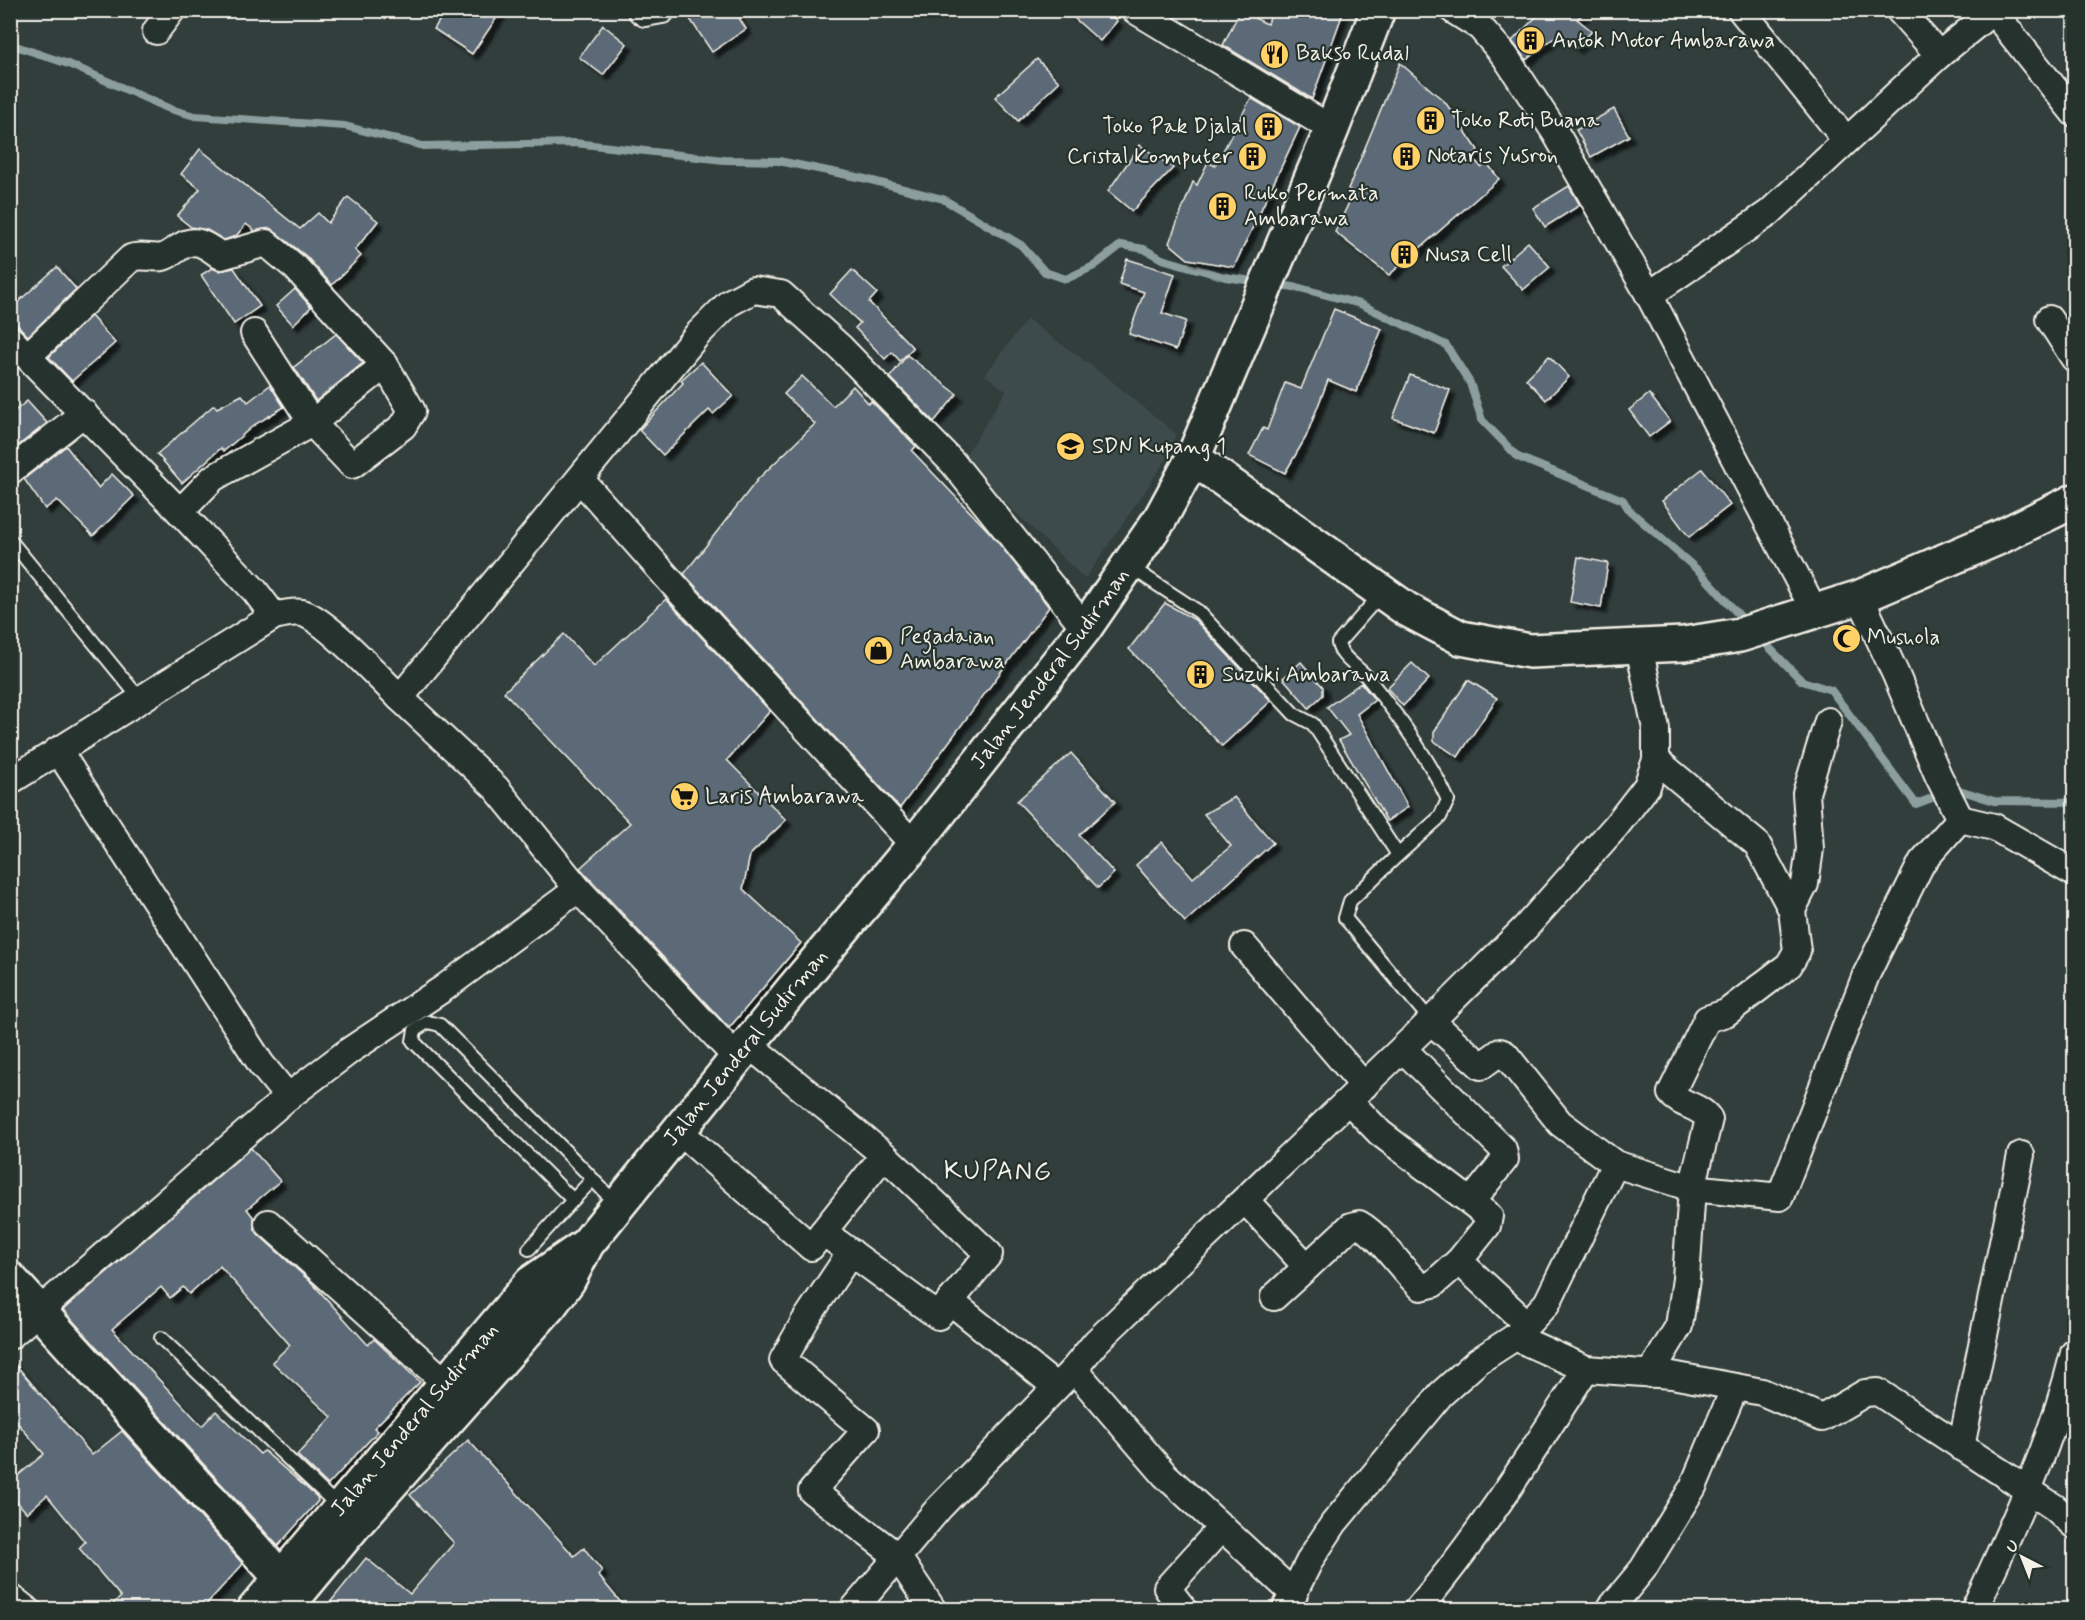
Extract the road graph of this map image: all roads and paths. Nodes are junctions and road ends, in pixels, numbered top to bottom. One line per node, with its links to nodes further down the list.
1 (172, 10): 10 (street)
2 (641, 10): 3 (street)
3 (662, 10)
4 (1135, 10): 13 (street)
5 (1378, 10): 13 (main road, Jalan Jenderal Sudirman)
6 (1453, 10): 15 (street)
7 (1741, 10): 14 (street)
8 (1899, 10): 11 (street)
9 (1993, 10): 11 (street); 12 (street)
10 (156, 31)
11 (1939, 55): 14 (street)
12 (2074, 113)
13 (1332, 129): 23 (main road, Jalan Jenderal Sudirman)
14 (1846, 141): 15 (street)
15 (1649, 296): 32 (street)
16 (2049, 319): 19 (street)
17 (254, 333): 22 (street)
18 (19, 347): 20 (street); 21 (street)
19 (2074, 358)
20 (385, 365): 22 (street); 22 (street)
21 (84, 413): 24 (street); 27 (street)
22 (312, 423): 27 (street)
23 (1193, 458): 29 (main road, Jalan Jenderal Sudirman); 30 (main road)
24 (10, 471)
25 (580, 479): 34 (street); 36 (street); 43 (street)
26 (2074, 501): 31 (main road)
27 (180, 512): 33 (street)
28 (10, 540): 37 (lane)
29 (1128, 565): 34 (main road, Jalan Jenderal Sudirman); 44 (lane)
30 (1383, 592): 35 (main road); 44 (lane)
31 (1860, 597): 32 (main road); 42 (street)
32 (1814, 610): 35 (main road)
33 (274, 616): 36 (street); 37 (street)
34 (1085, 628): 43 (main road, Jalan Jenderal Sudirman)
35 (1639, 646): 40 (street)
36 (400, 698): 46 (street)
37 (140, 699): 39 (street)
38 (1828, 722): 47 (street)
39 (58, 750): 41 (street); 53 (street)
40 (1656, 760): 47 (street); 49 (street)
41 (10, 781)
42 (1957, 811): 45 (street); 59 (street)
43 (914, 844): 51 (main road, Jalan Jenderal Sudirman)
44 (1398, 855): 49 (lane)
45 (2074, 873)
46 (578, 889): 51 (street); 53 (street)
47 (1792, 910): 59 (street)
48 (1244, 946): 52 (street)
49 (1431, 1021): 50 (street); 57 (street)
50 (1403, 1049): 52 (street); 62 (street)
51 (742, 1051): 54 (main road, Jalan Jenderal Sudirman); 55 (street)
52 (1356, 1093): 61 (street); 62 (street)
53 (288, 1097): 74 (street)
54 (679, 1131): 63 (main road, Jalan Jenderal Sudirman); 65 (street)
55 (884, 1155): 65 (street); 73 (street)
56 (2021, 1155): 85 (street)
57 (1615, 1164): 59 (street); 75 (street)
58 (593, 1179): 60 (lane); 60 (lane); 63 (lane)
59 (1692, 1188): 81 (street)
60 (573, 1200): 67 (lane)
61 (1245, 1200): 70 (street); 79 (street)
62 (1471, 1202): 69 (street)
63 (618, 1206): 66 (main road, Jalan Jenderal Sudirman)
64 (268, 1223): 82 (street)
65 (823, 1232): 68 (street)
66 (587, 1244): 82 (main road, Jalan Jenderal Sudirman); 96 (main road, Jalan Jenderal Sudirman)
67 (529, 1249)
68 (851, 1252): 73 (street); 90 (street)
69 (1459, 1261): 70 (street); 75 (street)
70 (1307, 1267): 72 (street)
71 (10, 1279): 74 (main road)
72 (1274, 1297)
73 (950, 1301): 83 (street)
74 (40, 1311): 76 (street); 91 (main road)
75 (1521, 1330): 80 (street); 93 (street)
76 (10, 1336)
77 (161, 1338): 87 (lane)
78 (2074, 1353): 86 (street)
79 (1074, 1369): 83 (street); 89 (street)
80 (1586, 1370): 81 (street); 100 (street)
81 (1650, 1374): 84 (street)
82 (445, 1382): 87 (main road, Jalan Jenderal Sudirman)
83 (1055, 1386): 90 (street)
84 (1736, 1387): 85 (street); 101 (street)
85 (1962, 1447): 86 (street)
86 (2029, 1492): 88 (street); 102 (street)
87 (339, 1507): 91 (main road, Jalan Jenderal Sudirman)
88 (2074, 1525)
89 (1222, 1527): 93 (street); 99 (street)
90 (897, 1556): 97 (street); 98 (street)
91 (280, 1577): 95 (main road, Jalan Jenderal Sudirman)
92 (10, 1588): 94 (lane)
93 (1289, 1602)
94 (38, 1610)
95 (254, 1610)
96 (284, 1610)
97 (854, 1610)
98 (933, 1610)
99 (1184, 1610)
100 (1417, 1610)
101 (1609, 1610)
102 (1974, 1610)

